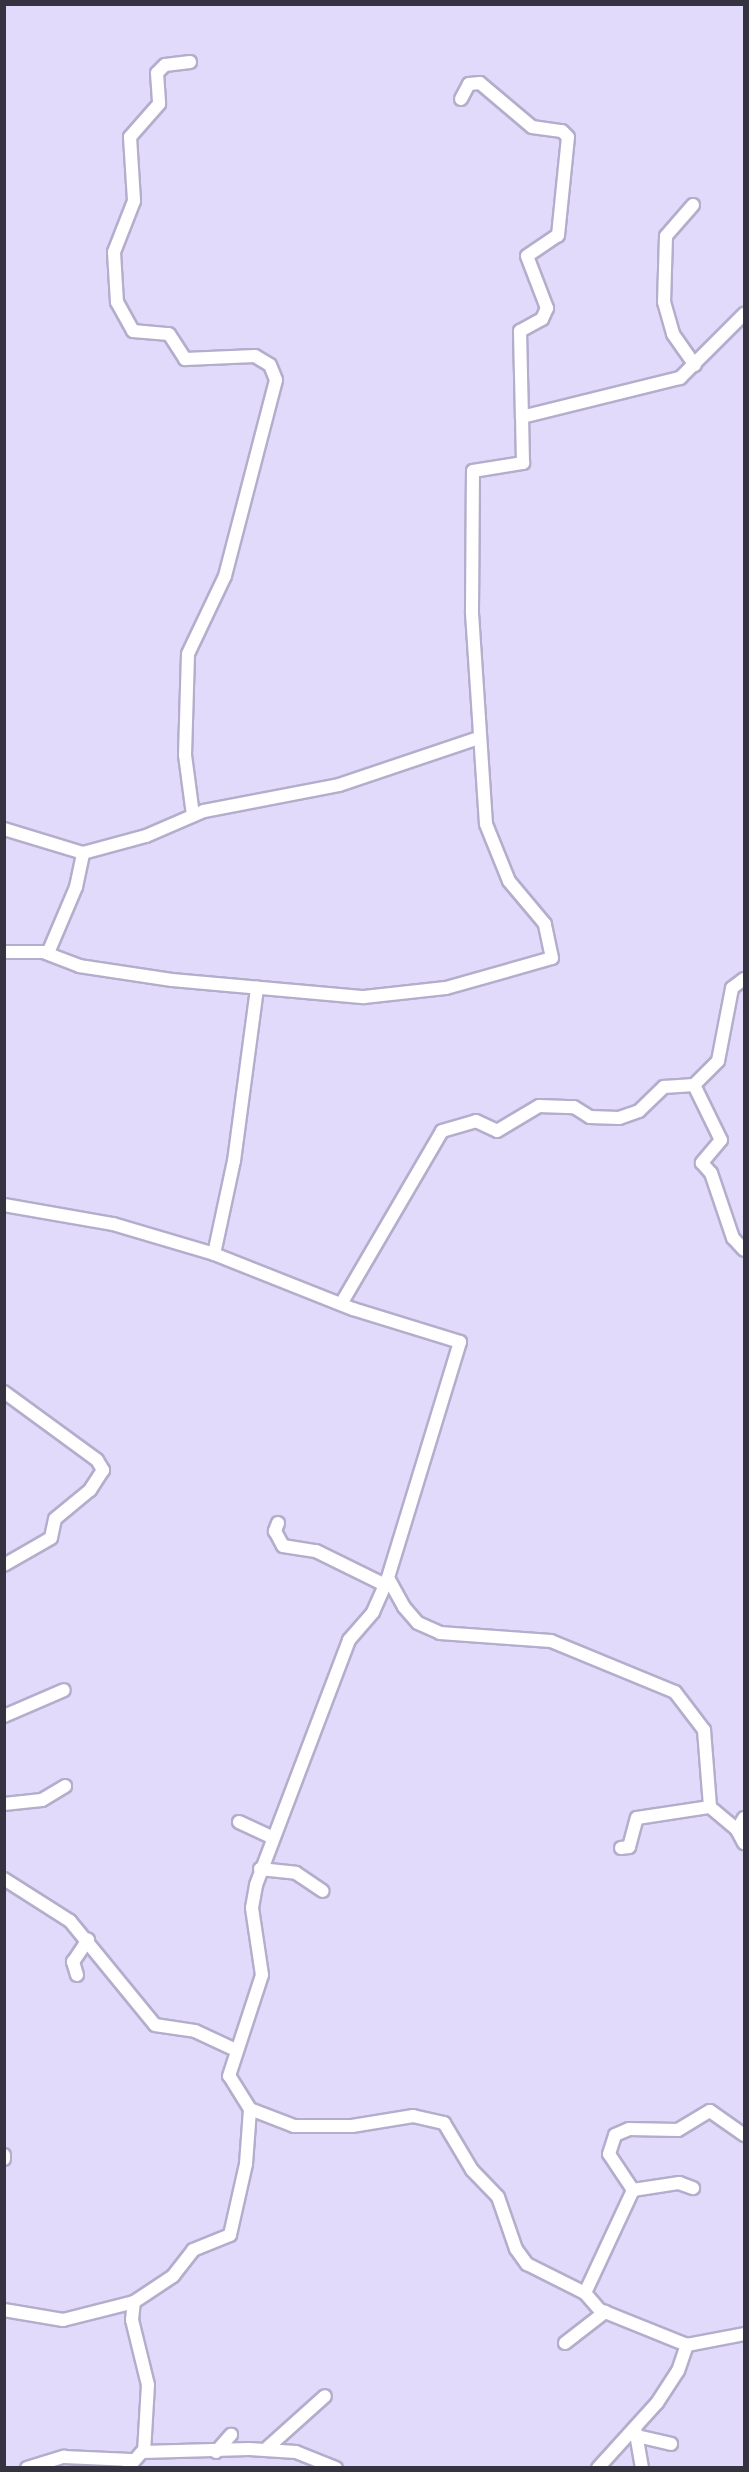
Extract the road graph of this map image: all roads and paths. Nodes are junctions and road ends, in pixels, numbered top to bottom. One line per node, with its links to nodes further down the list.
1 (190, 62): 8 (street)
2 (461, 99): 6 (street)
3 (693, 205): 5 (street)
4 (744, 314): 5 (street)
5 (695, 365): 6 (street)
6 (522, 417): 7 (street)
7 (479, 738): 8 (street); 14 (street)
8 (193, 815): 10 (street)
9 (4, 829): 10 (street)
10 (82, 853): 12 (street)
11 (4, 952): 12 (street)
12 (48, 953): 14 (street)
13 (744, 979): 15 (street)
14 (257, 988): 18 (street)
15 (694, 1085): 17 (street); 19 (street)
16 (4, 1204): 18 (street)
17 (744, 1250)
18 (214, 1254): 19 (street)
19 (341, 1304): 23 (street)
20 (4, 1392): 22 (street)
21 (278, 1523): 23 (street)
22 (4, 1565)
23 (387, 1582): 28 (street); 32 (street)
24 (64, 1689): 25 (street)
25 (4, 1716)
26 (65, 1786): 27 (street)
27 (4, 1804)
28 (711, 1807): 31 (street); 34 (street)
29 (744, 1818): 31 (street)
30 (239, 1822): 32 (street)
31 (736, 1830): 33 (street)
32 (274, 1838): 35 (street)
33 (744, 1844)
34 (621, 1848)
35 (261, 1869): 37 (street); 40 (street)
36 (4, 1879): 38 (street)
37 (323, 1890)
38 (88, 1940): 39 (street); 40 (street)
39 (77, 1975)
40 (236, 2050): 41 (street)
41 (250, 2109): 45 (street); 46 (street)
42 (744, 2135): 44 (street)
43 (693, 2188): 44 (street)
44 (633, 2190): 45 (street)
45 (585, 2293): 48 (street)
46 (134, 2302): 47 (street); 57 (street)
47 (4, 2310)
48 (605, 2312): 50 (street); 51 (street)
49 (744, 2334): 51 (street)
50 (565, 2343)
51 (687, 2345): 53 (street)
52 (325, 2396): 56 (street)
53 (636, 2432): 55 (street); 62 (street); 63 (street)
54 (231, 2435): 58 (street)
55 (671, 2444)
56 (266, 2449): 58 (street); 61 (street)
57 (144, 2452): 58 (street); 59 (street)
58 (216, 2452)
59 (129, 2464): 60 (street)
60 (27, 2468)
61 (336, 2468)
62 (598, 2468)
63 (642, 2468)

